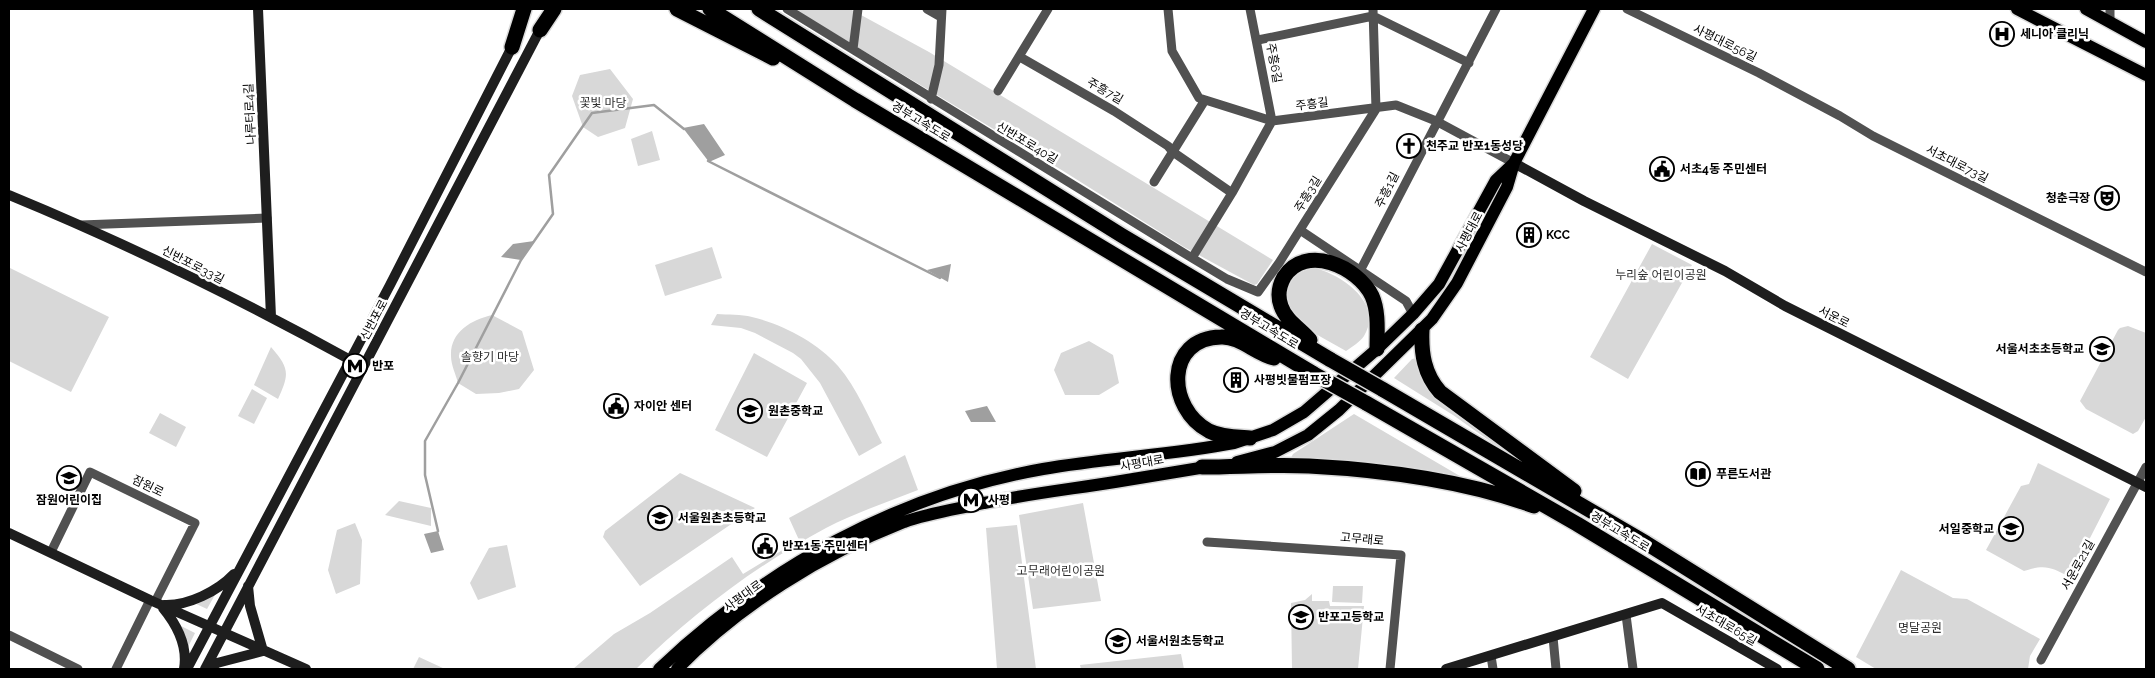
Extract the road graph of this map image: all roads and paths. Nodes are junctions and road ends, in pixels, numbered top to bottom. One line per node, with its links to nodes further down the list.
1 (258, 9): 44 (main road, 나루터로4길)
2 (524, 9): 26 (highway)
3 (531, 9): 26 (main road, 신반포로)
4 (552, 9): 23 (highway)
5 (677, 9): 34 (highway)
6 (710, 9): 34 (highway, 경부고속도로)
7 (759, 9): 55 (highway, 경부고속도로)
8 (787, 9): 19 (street, 신반포로40길)
9 (858, 9): 27 (street)
10 (927, 9): 21 (street)
11 (1048, 9): 28 (street)
12 (1168, 9): 35 (street)
13 (1250, 9): 24 (street, 주흥6길)
14 (1496, 9): 29 (street, 주흥1길)
15 (1594, 9): 40 (main road, 사평대로)
16 (1627, 9): 30 (street, 사평대로56길)
17 (2017, 9): 31 (main road)
18 (2086, 9): 22 (main road)
19 (800, 12): 27 (street, 신반포로40길)
20 (1373, 12): 24 (street); 29 (street); 36 (street)
21 (942, 13): 33 (street)
22 (2110, 15): 25 (main road)
23 (540, 30): 58 (main road, 신반포로)
24 (1258, 40): 37 (street, 주흥6길)
25 (2146, 42)
26 (512, 47): 56 (main road, 신반포로)
27 (853, 48): 33 (street, 신반포로40길)
28 (1020, 57): 32 (street); 39 (street, 주흥7길)
29 (1469, 63): 38 (street, 주흥1길)
30 (1759, 73): 49 (street, 서초대로73길)
31 (2146, 75)
32 (998, 91)
33 (932, 99): 47 (street, 신반포로40길)
34 (854, 100): 57 (highway, 경부고속도로)
35 (1204, 100): 37 (street, 주흥길); 39 (street)
36 (1376, 109): 37 (street, 주흥길); 38 (street, 주흥길); 46 (street, 주흥3길)
37 (1272, 121): 42 (street)
38 (1436, 121): 40 (street, 주흥길); 48 (street, 주흥1길)
39 (1173, 152): 41 (street); 42 (street, 주흥7길)
40 (1514, 163): 51 (main road, 사평대로); 53 (main road, 사평대로); 62 (main road, 서운로)
41 (1154, 182)
42 (1232, 193): 47 (street)
43 (9, 195): 45 (main road, 신반포로33길)
44 (267, 218): 45 (street); 52 (main road, 나루터로4길)
45 (81, 225): 52 (main road, 신반포로33길)
46 (1300, 230): 48 (street); 50 (street, 주흥3길)
47 (1192, 258): 50 (street, 신반포로40길)
48 (1360, 271): 51 (street)
49 (2146, 272)
50 (1258, 292)
51 (1413, 314): 54 (main road, 사평대로)
52 (271, 317): 56 (main road, 신반포로33길)
53 (1422, 330): 60 (main road, 사평대로); 66 (highway)
54 (1377, 349): 55 (highway); 59 (main road, 사평대로)
55 (1325, 357): 66 (highway, 경부고속도로, bridge)
56 (351, 360): 58 (main road, 신반포로33길); 68 (main road, 신반포로)
57 (1294, 362): 59 (highway); 63 (highway, 경부고속도로, bridge)
58 (363, 366): 69 (main road, 신반포로)
59 (1250, 438): 84 (main road, 사평대로)
60 (1202, 467): 63 (highway); 85 (main road, 사평대로)
61 (2146, 467): 62 (street, 서운로21길)
62 (2142, 485): 78 (street, 서운로21길)
63 (1578, 524): 92 (highway, 경부고속도로)
64 (9, 532): 67 (main road)
65 (1207, 542): 86 (street, 고무래로)
66 (1646, 543): 93 (highway, 경부고속도로)
67 (51, 552): 70 (main road); 70 (street, 잠원로)
68 (241, 566): 70 (main road); 72 (main road, 신반포로)
69 (248, 586): 73 (main road, 신반포로); 76 (main road)
70 (155, 603): 72 (main road); 80 (street, 잠원로); 81 (main road)
71 (1626, 615): 75 (main road); 90 (street); 91 (main road, 서초대로65길)
72 (209, 627): 73 (main road); 81 (main road, 신반포로)
73 (223, 633): 76 (main road); 82 (main road, 신반포로)
74 (9, 635): 79 (street)
75 (1553, 637): 77 (main road); 89 (street)
76 (263, 651): 82 (main road); 83 (main road)
77 (1491, 656): 87 (main road); 88 (street)
78 (2041, 660)
79 (78, 669)
80 (116, 669)
81 (186, 669)
82 (207, 669)
83 (306, 669)
84 (659, 669)
85 (677, 669)
86 (1390, 669)
87 (1446, 669)
88 (1493, 669)
89 (1556, 669)
90 (1633, 669)
91 (1777, 669)
92 (1817, 669)
93 (1848, 669)

